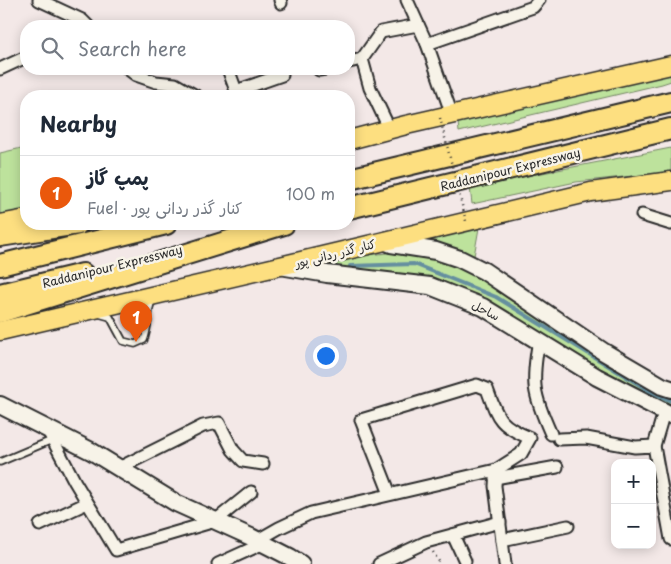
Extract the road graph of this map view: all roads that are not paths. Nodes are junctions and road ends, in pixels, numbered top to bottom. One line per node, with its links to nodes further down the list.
1 (39, 0): 4 (street)
2 (407, 0): 5 (street)
3 (539, 0): 6 (street)
4 (74, 20)
5 (418, 25): 6 (street); 7 (street)
6 (427, 44): 20 (street)
7 (362, 59): 9 (street); 23 (street)
8 (20, 60): 11 (street)
9 (355, 61)
10 (671, 65): 20 (main road)
11 (0, 68)
12 (136, 75): 15 (street)
13 (230, 75): 16 (street)
14 (282, 75): 17 (street)
15 (185, 90)
16 (236, 90)
17 (246, 90)
18 (671, 96): 21 (highway)
19 (671, 102): 21 (highway)
20 (446, 116): 23 (main road)
21 (603, 118): 25 (highway)
22 (671, 129): 27 (highway, Raddanipour Expressway)
23 (390, 130): 24 (main road)
24 (355, 139)
25 (355, 178)
26 (671, 181): 37 (main road, کنار گذر ردانی پور)
27 (355, 207)
28 (642, 215): 31 (street)
29 (20, 219): 30 (main road)
30 (0, 224)
31 (671, 224)
32 (39, 230): 36 (highway)
33 (142, 230): 38 (highway)
34 (259, 230): 41 (highway, Raddanipour Expressway)
35 (264, 230): 42 (highway)
36 (0, 236)
37 (384, 241): 39 (main road, کنار گذر ردانی پور); 46 (street)
38 (0, 265)
39 (280, 266): 40 (main road, کنار گذر ردانی پور); 45 (street, ساحل)
40 (171, 291): 43 (main road, کنار گذر ردانی پور); 43 (lane)
41 (0, 294)
42 (0, 312)
43 (72, 314): 44 (main road, کنار گذر ردانی پور)
44 (0, 331)
45 (539, 340): 48 (street, ساحل); 50 (street)
46 (671, 388)
47 (0, 405): 49 (street)
48 (668, 414): 50 (street)
49 (50, 434): 51 (lane); 54 (street); 58 (street)
50 (654, 446): 64 (street)
51 (0, 462)
52 (263, 464): 54 (street)
53 (557, 467): 55 (street)
54 (119, 468): 59 (street)
55 (495, 474): 57 (street); 57 (street); 60 (street)
56 (251, 492): 59 (street)
57 (390, 494): 66 (street)
58 (87, 503): 59 (street); 61 (street)
59 (214, 521): 66 (street)
60 (500, 522): 63 (street); 65 (street)
61 (40, 525)
62 (568, 526): 65 (street)
63 (453, 535): 67 (street); 70 (street)
64 (671, 539)
65 (502, 540): 71 (street)
66 (261, 542): 68 (street); 69 (street)
67 (465, 562)
68 (218, 564)
69 (300, 564)
70 (379, 564)
71 (505, 564)

